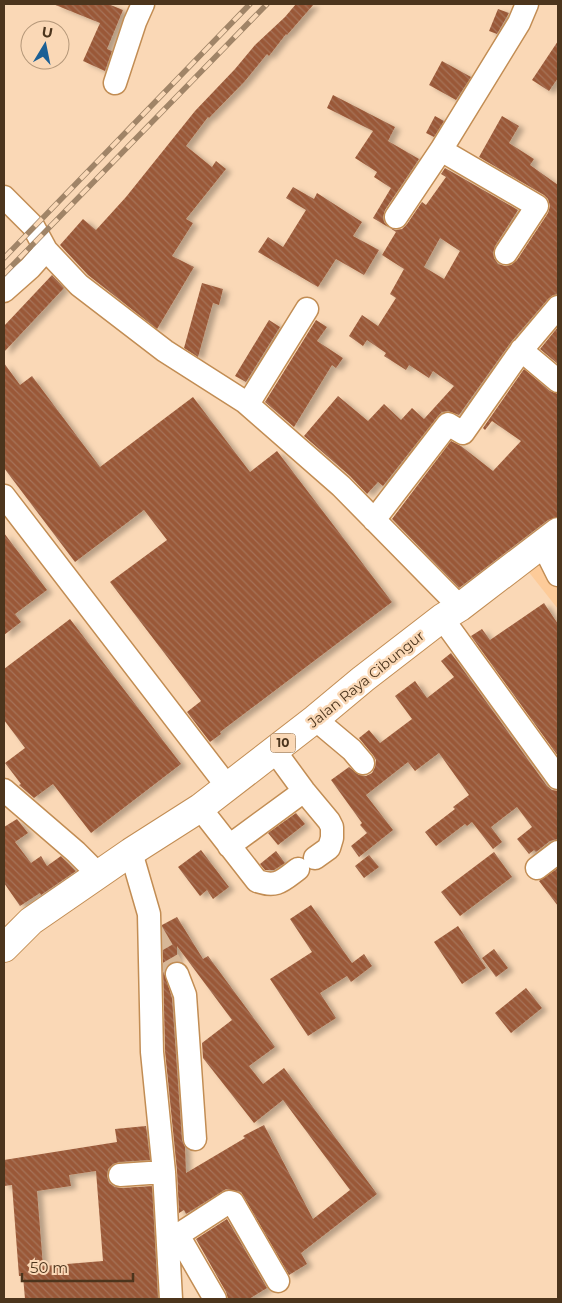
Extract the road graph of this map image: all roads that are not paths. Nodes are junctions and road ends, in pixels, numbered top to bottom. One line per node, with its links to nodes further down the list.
1 (143, 4): 3 (street)
2 (527, 4): 4 (street)
3 (115, 83)
4 (441, 150): 6 (street); 8 (street)
5 (4, 197): 7 (street)
6 (396, 217)
7 (46, 250): 9 (street); 14 (street)
8 (506, 253)
9 (4, 291)
10 (558, 307): 12 (street)
11 (307, 309): 14 (street)
12 (521, 350): 13 (street); 16 (street)
13 (558, 381)
14 (248, 404): 16 (street)
15 (4, 496): 24 (street)
16 (374, 520): 19 (street)
17 (550, 539): 18 (street); 19 (highway, Jalan Raya Cibungur / 10)
18 (558, 575)
19 (451, 613): 20 (highway, Jalan Raya Cibungur / 10); 23 (street)
20 (315, 720): 21 (highway, Jalan Raya Cibungur / 10); 22 (street)
21 (274, 750): 24 (highway, Jalan Raya Cibungur / 10); 26 (street)
22 (363, 763)
23 (558, 778)
24 (227, 786): 27 (highway, Jalan Raya Cibungur / 10)
25 (4, 790): 32 (street)
26 (304, 791): 28 (street); 28 (street)
27 (200, 808): 28 (street); 29 (highway, Jalan Raya Cibungur / 10)
28 (229, 846)
29 (131, 852): 32 (highway, Jalan Raya Cibungur / 10); 36 (street)
30 (558, 852): 31 (street)
31 (537, 868)
32 (99, 876): 33 (highway, Jalan Raya Cibungur / 10)
33 (4, 948)
34 (177, 974): 35 (street)
35 (195, 1139)
36 (164, 1172): 37 (street); 38 (street)
37 (120, 1175)
38 (173, 1236): 39 (street); 40 (street); 41 (street)
39 (278, 1281)
40 (172, 1299)
41 (214, 1299)

